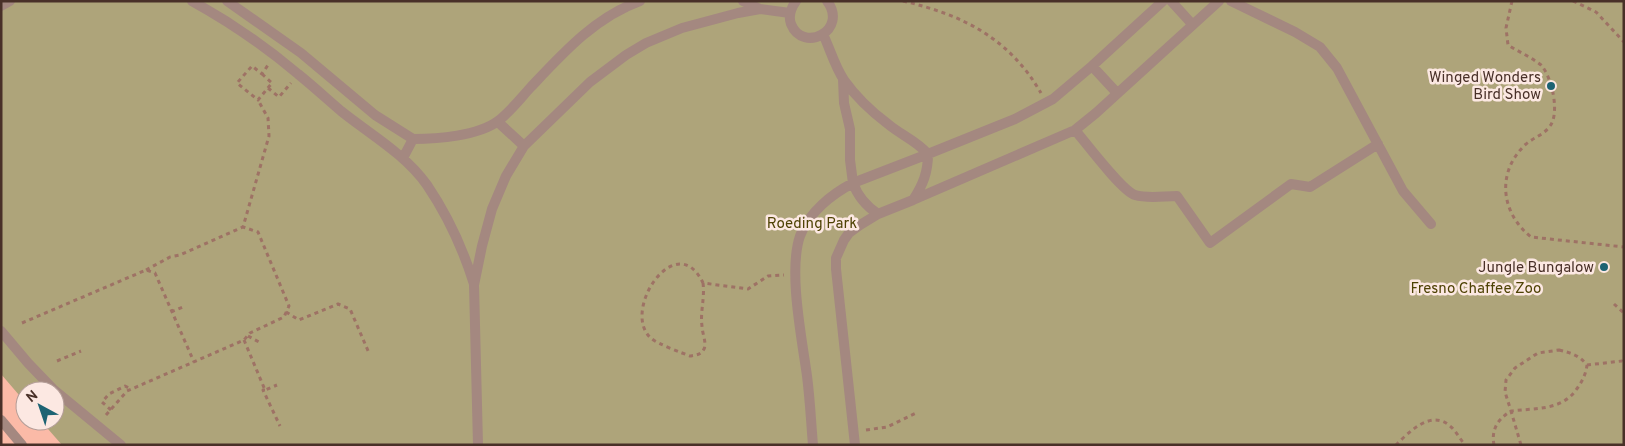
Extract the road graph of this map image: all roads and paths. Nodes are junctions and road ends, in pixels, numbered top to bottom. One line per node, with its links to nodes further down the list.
1 (10, 1): 15 (street)
2 (192, 1): 21 (street)
3 (227, 1): 32 (street)
4 (640, 1): 30 (street)
5 (743, 1): 16 (street)
6 (796, 1): 17 (street)
7 (903, 1): 29 (path)
8 (1163, 1): 22 (street)
9 (1170, 1): 18 (street)
10 (1219, 1): 18 (street)
11 (1231, 1): 33 (street)
12 (1512, 1): 42 (path)
13 (1573, 1): 20 (path)
14 (828, 2): 19 (street)
15 (1, 6)
16 (760, 9): 17 (street); 34 (street)
17 (790, 13): 19 (street)
18 (1192, 24): 27 (street)
19 (823, 34): 25 (street)
20 (1624, 42)
21 (274, 55): 23 (path); 24 (street)
22 (1092, 66): 27 (street); 29 (street)
23 (262, 74): 26 (path); 28 (path)
24 (298, 74): 26 (path); 36 (street)
25 (843, 79): 35 (street); 37 (street)
26 (268, 88): 28 (path)
27 (1117, 93): 31 (street)
28 (258, 100): 41 (path)
29 (1046, 103): 35 (street)
30 (498, 122): 32 (street); 34 (street)
31 (1075, 130): 33 (street); 38 (street)
32 (413, 139): 36 (street)
33 (1378, 144): 40 (street)
34 (524, 146): 46 (street)
35 (928, 154): 37 (street); 38 (street)
36 (403, 158): 46 (street)
37 (853, 183): 39 (street); 44 (street)
38 (913, 200): 39 (street)
39 (878, 214): 72 (street)
40 (1431, 224)
41 (243, 227): 43 (path); 50 (path)
42 (1624, 247)
43 (146, 270): 49 (path); 52 (path)
44 (796, 275): 45 (path); 76 (street)
45 (703, 283): 45 (path)
46 (474, 285): 75 (street)
47 (1614, 304): 51 (path)
48 (183, 308): 49 (path)
49 (171, 312): 61 (path)
50 (286, 312): 54 (path); 58 (path)
51 (1624, 313)
52 (22, 323)
53 (1, 331): 70 (street)
54 (248, 336): 55 (path); 56 (path)
55 (244, 340): 61 (path); 65 (path)
56 (259, 342)
57 (82, 352): 59 (path)
58 (370, 352)
59 (58, 361)
60 (1623, 361): 62 (path)
61 (194, 362): 64 (path)
62 (1587, 365): 67 (path); 67 (path)
63 (276, 385): 65 (path)
64 (131, 389): 66 (path); 66 (path)
65 (265, 390): 71 (path)
66 (110, 410): 70 (path)
67 (1511, 411): 80 (path); 81 (path)
68 (916, 413): 72 (path)
69 (1, 420): 73 (street)
70 (97, 425): 74 (street)
71 (280, 426)
72 (854, 432): 77 (street)
73 (22, 445)
74 (121, 445)
75 (478, 445)
76 (813, 445)
77 (855, 445)
78 (1396, 445): 79 (path)
79 (1465, 445)
80 (1494, 445)
81 (1521, 445)

